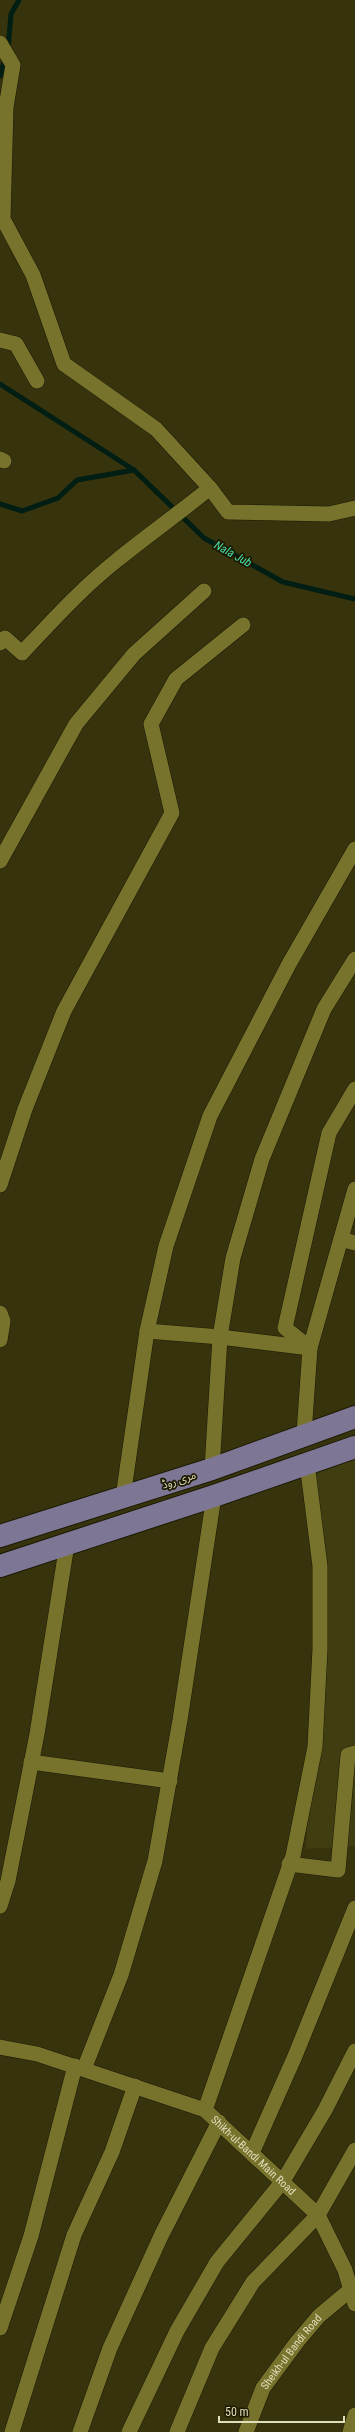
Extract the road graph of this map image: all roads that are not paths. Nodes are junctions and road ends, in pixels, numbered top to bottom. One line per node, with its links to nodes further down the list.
1 (0, 43): 4 (street)
2 (0, 340): 3 (street)
3 (37, 381)
4 (210, 488): 5 (street); 8 (street)
5 (355, 508)
6 (204, 591): 10 (street)
7 (243, 625): 13 (street)
8 (0, 642)
9 (355, 849): 17 (street)
10 (0, 861)
11 (355, 959): 18 (street)
12 (355, 1089): 20 (street)
13 (0, 1185)
14 (355, 1189): 15 (street)
15 (348, 1242): 20 (street)
16 (0, 1314): 19 (street)
17 (147, 1331): 18 (street); 27 (street)
18 (220, 1337): 20 (street); 25 (street)
19 (0, 1340)
20 (310, 1348): 22 (street)
21 (355, 1417): 22 (main road, مری روڈ)
22 (304, 1434): 25 (main road, مری روڈ)
23 (355, 1447): 24 (main road)
24 (306, 1463): 26 (main road); 34 (street)
25 (212, 1469): 27 (main road, مری روڈ)
26 (214, 1496): 29 (main road); 33 (street)
27 (123, 1497): 28 (main road, مری روڈ)
28 (0, 1536)
29 (67, 1544): 30 (main road); 32 (street)
30 (0, 1566)
31 (355, 1753): 34 (street)
32 (31, 1762): 33 (street); 35 (street)
33 (170, 1781): 39 (street)
34 (290, 1864): 41 (street)
35 (0, 1906)
36 (355, 1908): 44 (street)
37 (0, 2047): 39 (street, Shikh-ul-Bandi Main Road)
38 (355, 2051): 45 (street)
39 (79, 2067): 40 (street, Shikh-ul-Bandi Main Road); 49 (street)
40 (135, 2086): 41 (street, Shikh-ul-Bandi Main Road); 51 (street)
41 (205, 2110): 42 (street, Shikh-ul-Bandi Main Road)
42 (219, 2122): 44 (street, Shikh-ul-Bandi Main Road); 52 (street)
43 (355, 2150): 46 (street)
44 (252, 2153): 45 (street, Shikh-ul-Bandi Main Road)
45 (283, 2181): 46 (street, Shikh-ul-Bandi Main Road); 53 (street)
46 (318, 2215): 47 (street, Shikh-ul-Bandi Main Road); 54 (street)
47 (352, 2288): 48 (street, Shikh-ul-Bandi Main Road); 55 (street, Sheikh-ul Bandi Road)
48 (355, 2304)
49 (0, 2328)
50 (355, 2415): 56 (street)
51 (12, 2432)
52 (80, 2432)
53 (129, 2432)
54 (176, 2432)
55 (246, 2432)
56 (350, 2432)

